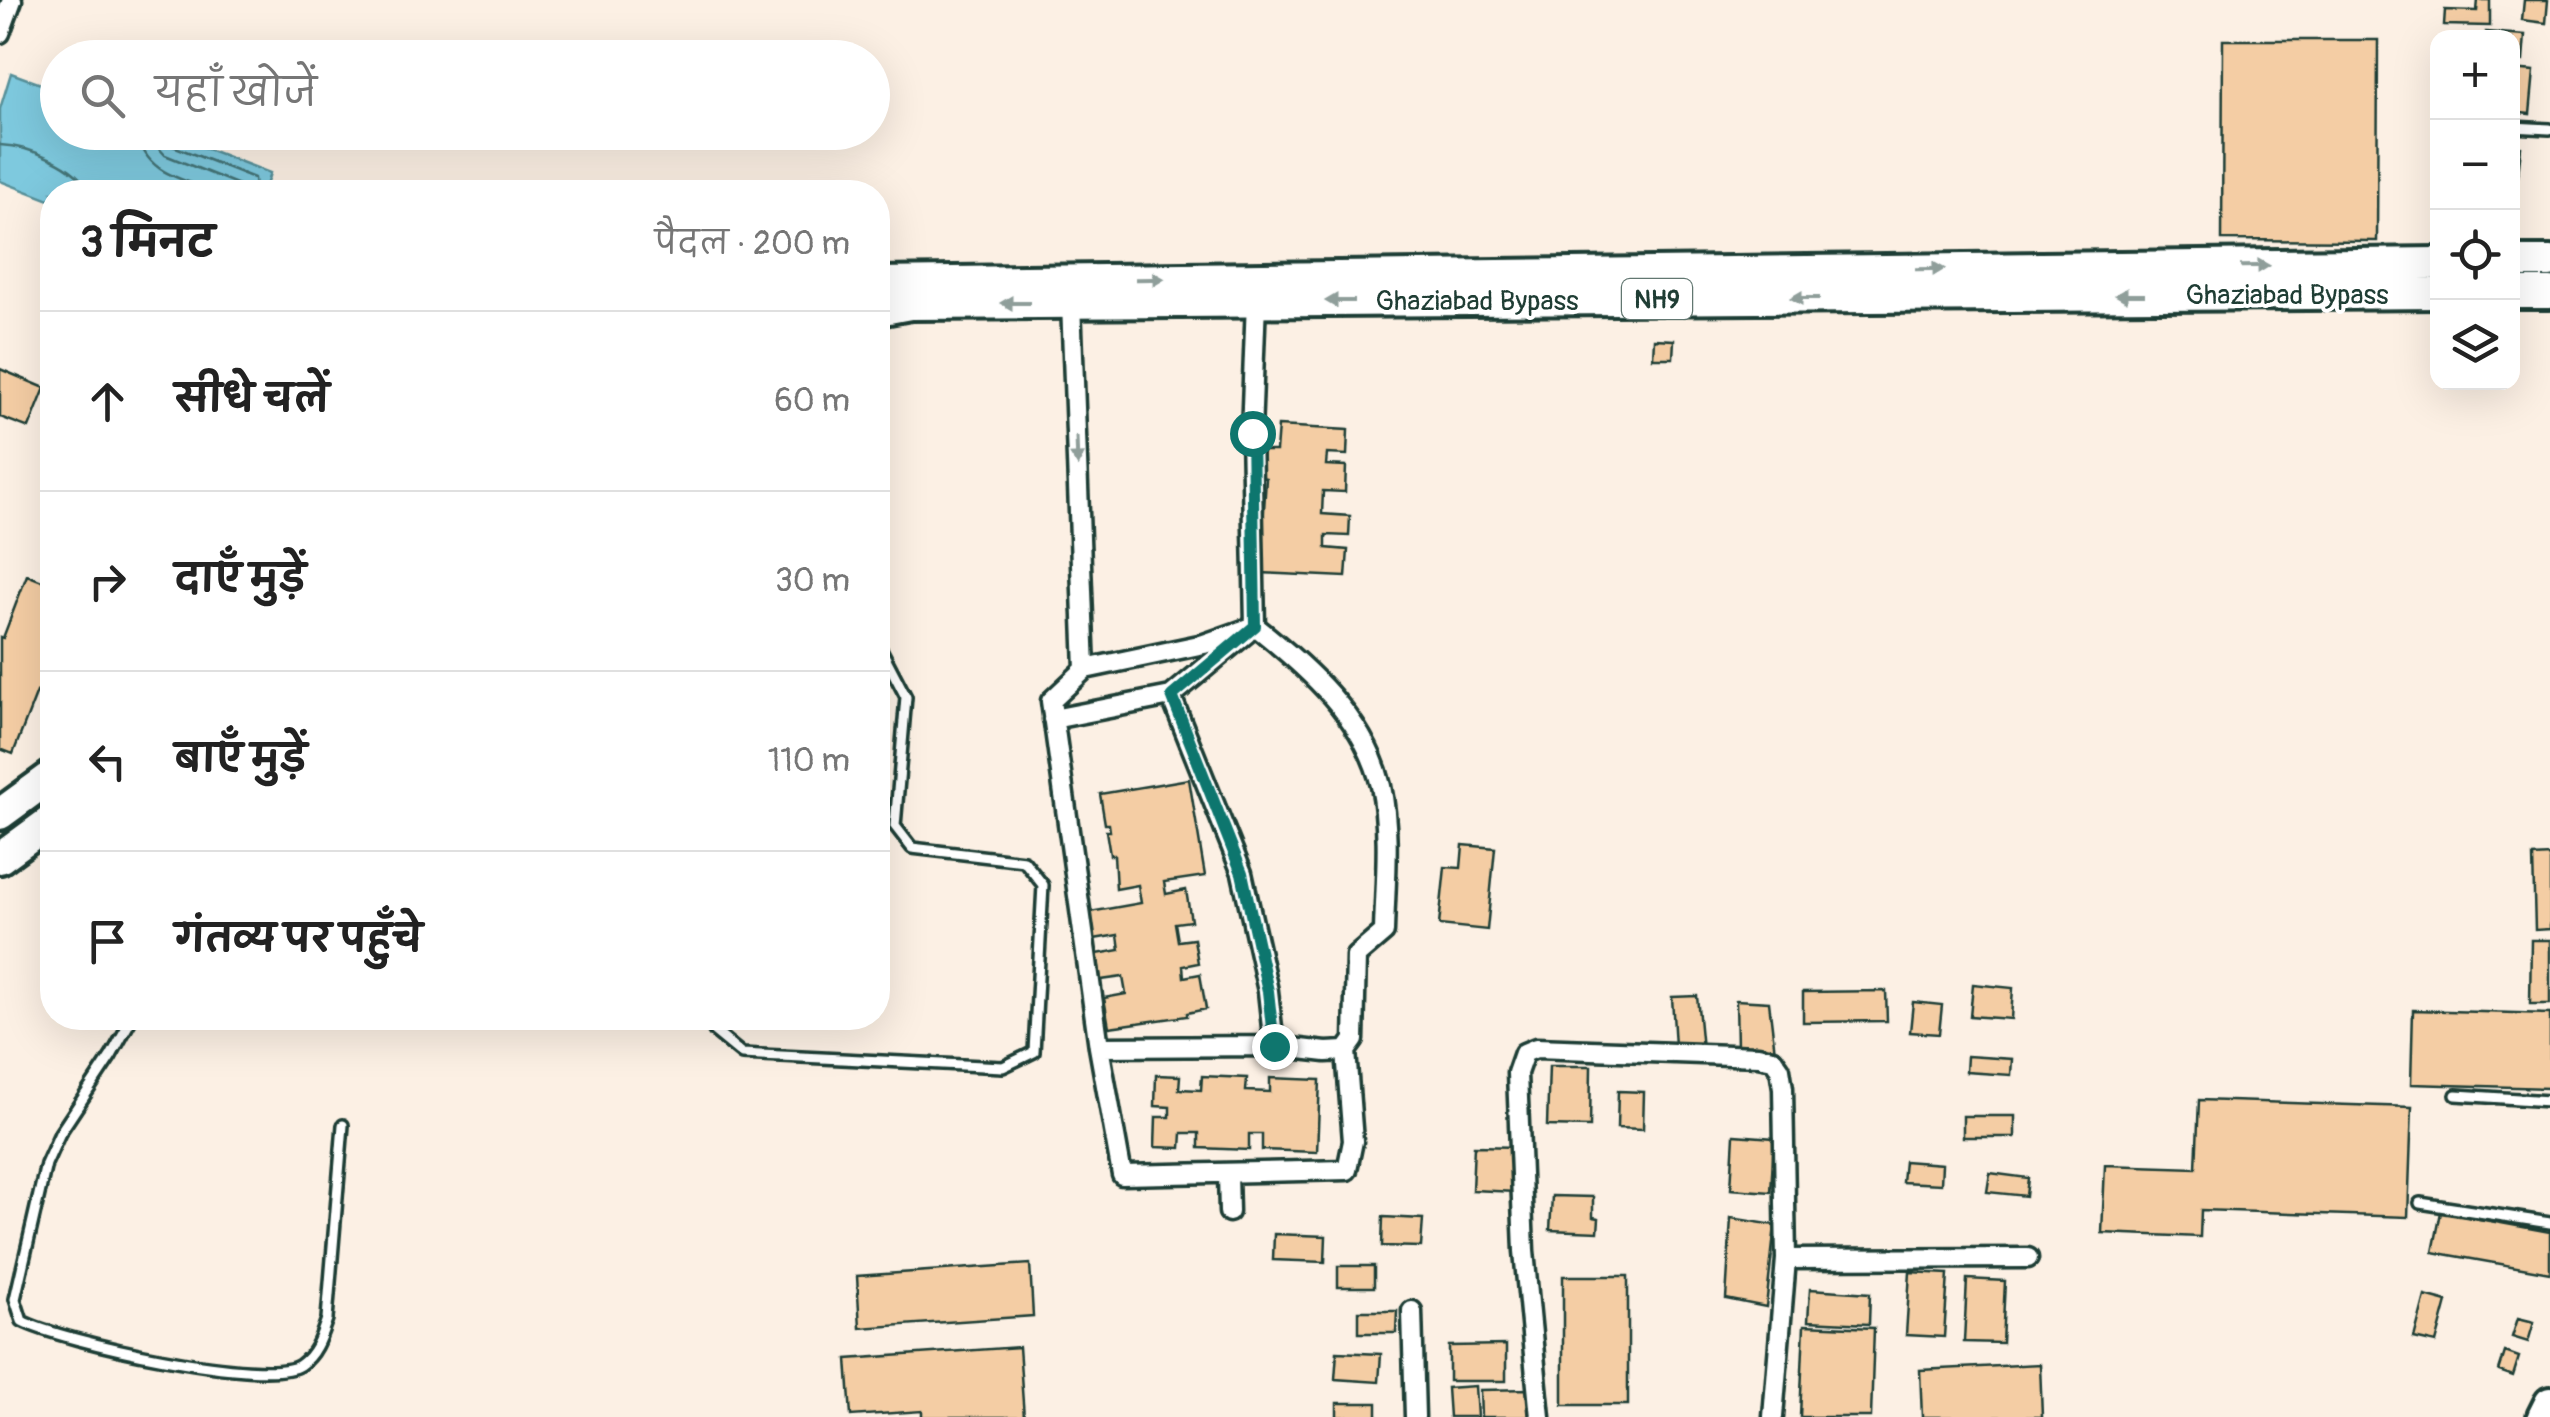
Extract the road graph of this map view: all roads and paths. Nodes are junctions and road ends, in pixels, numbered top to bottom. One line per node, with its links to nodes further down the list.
1 (12, 0): 2 (street)
2 (0, 33)
3 (2520, 127): 4 (lane)
4 (2550, 128)
5 (2520, 262): 6 (main road)
6 (2550, 262)
7 (2430, 263): 9 (main road, Ghaziabad Bypass / NH9, one-way to 7)
8 (890, 284): 9 (main road, Ghaziabad Bypass / NH9, one-way to 9)
9 (1396, 288): 11 (main road, Ghaziabad Bypass / NH9, one-way to 9); 13 (main road, Ghaziabad Bypass / NH9, one-way to 13)
10 (2550, 292): 12 (main road)
11 (2430, 293)
12 (2520, 293)
13 (1256, 301): 14 (main road, Ghaziabad Bypass / NH9); 16 (street)
14 (1071, 303): 15 (main road, Ghaziabad Bypass / NH9, one-way to 15); 18 (street, one-way to 18)
15 (890, 308)
16 (1255, 626): 18 (street); 19 (street); 29 (street)
17 (890, 666): 26 (lane)
18 (1085, 669): 20 (street)
19 (1172, 696): 20 (street); 27 (street)
20 (1054, 719): 28 (street)
21 (40, 785): 22 (main road)
22 (0, 814)
23 (40, 829): 24 (main road)
24 (0, 858)
25 (125, 1030): 32 (lane)
26 (714, 1030)
27 (1274, 1046): 28 (street); 29 (street)
28 (1099, 1047): 33 (street)
29 (1346, 1051): 33 (street)
30 (2456, 1096): 31 (lane)
31 (2550, 1101)
32 (343, 1125)
33 (1228, 1174): 35 (street)
34 (2420, 1203): 36 (lane)
35 (1229, 1212)
36 (2550, 1222)
37 (2028, 1258): 38 (street)
38 (1786, 1259): 42 (street); 43 (street)
39 (1412, 1312): 41 (street)
40 (2550, 1403): 44 (main road)
41 (1415, 1417)
42 (1540, 1417)
43 (1772, 1417)
44 (2543, 1417)

